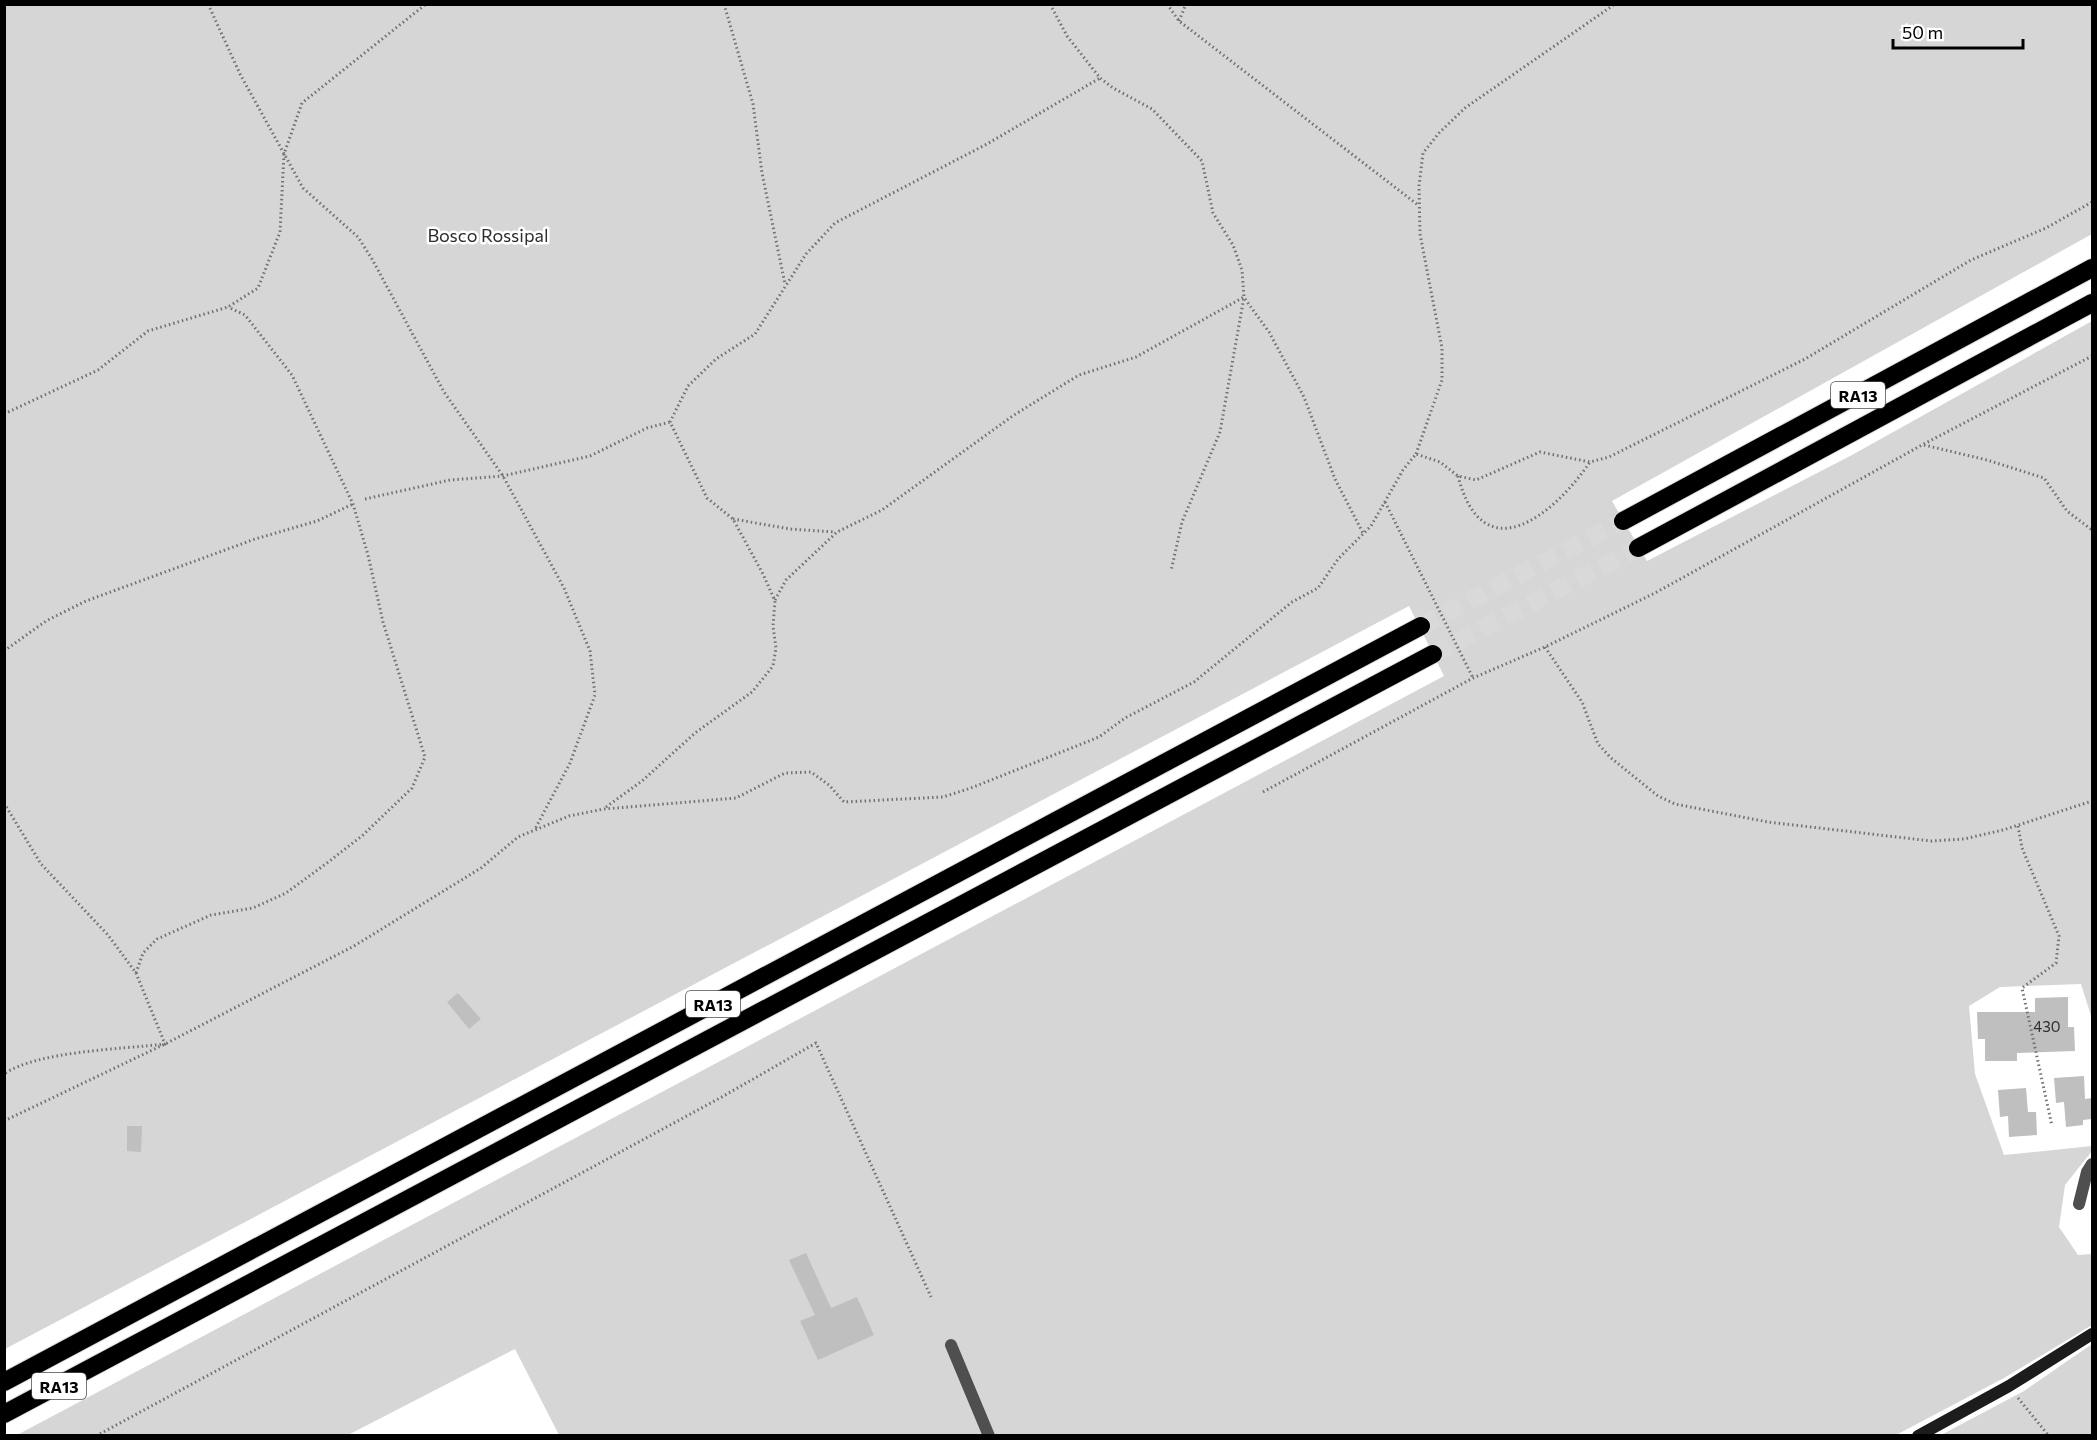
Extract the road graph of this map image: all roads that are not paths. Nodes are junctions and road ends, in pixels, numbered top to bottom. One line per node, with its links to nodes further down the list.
1 (2092, 268): 3 (highway, RA13)
2 (2092, 303): 4 (highway, RA13)
3 (1623, 521)
4 (1638, 548)
5 (1421, 626): 11 (highway, RA13)
6 (1433, 654): 12 (highway, RA13)
7 (2092, 1164): 8 (street)
8 (2079, 1204)
9 (2092, 1334): 14 (main road)
10 (951, 1345): 13 (street)
11 (4, 1382)
12 (4, 1414)
13 (989, 1436)
14 (1918, 1436)

